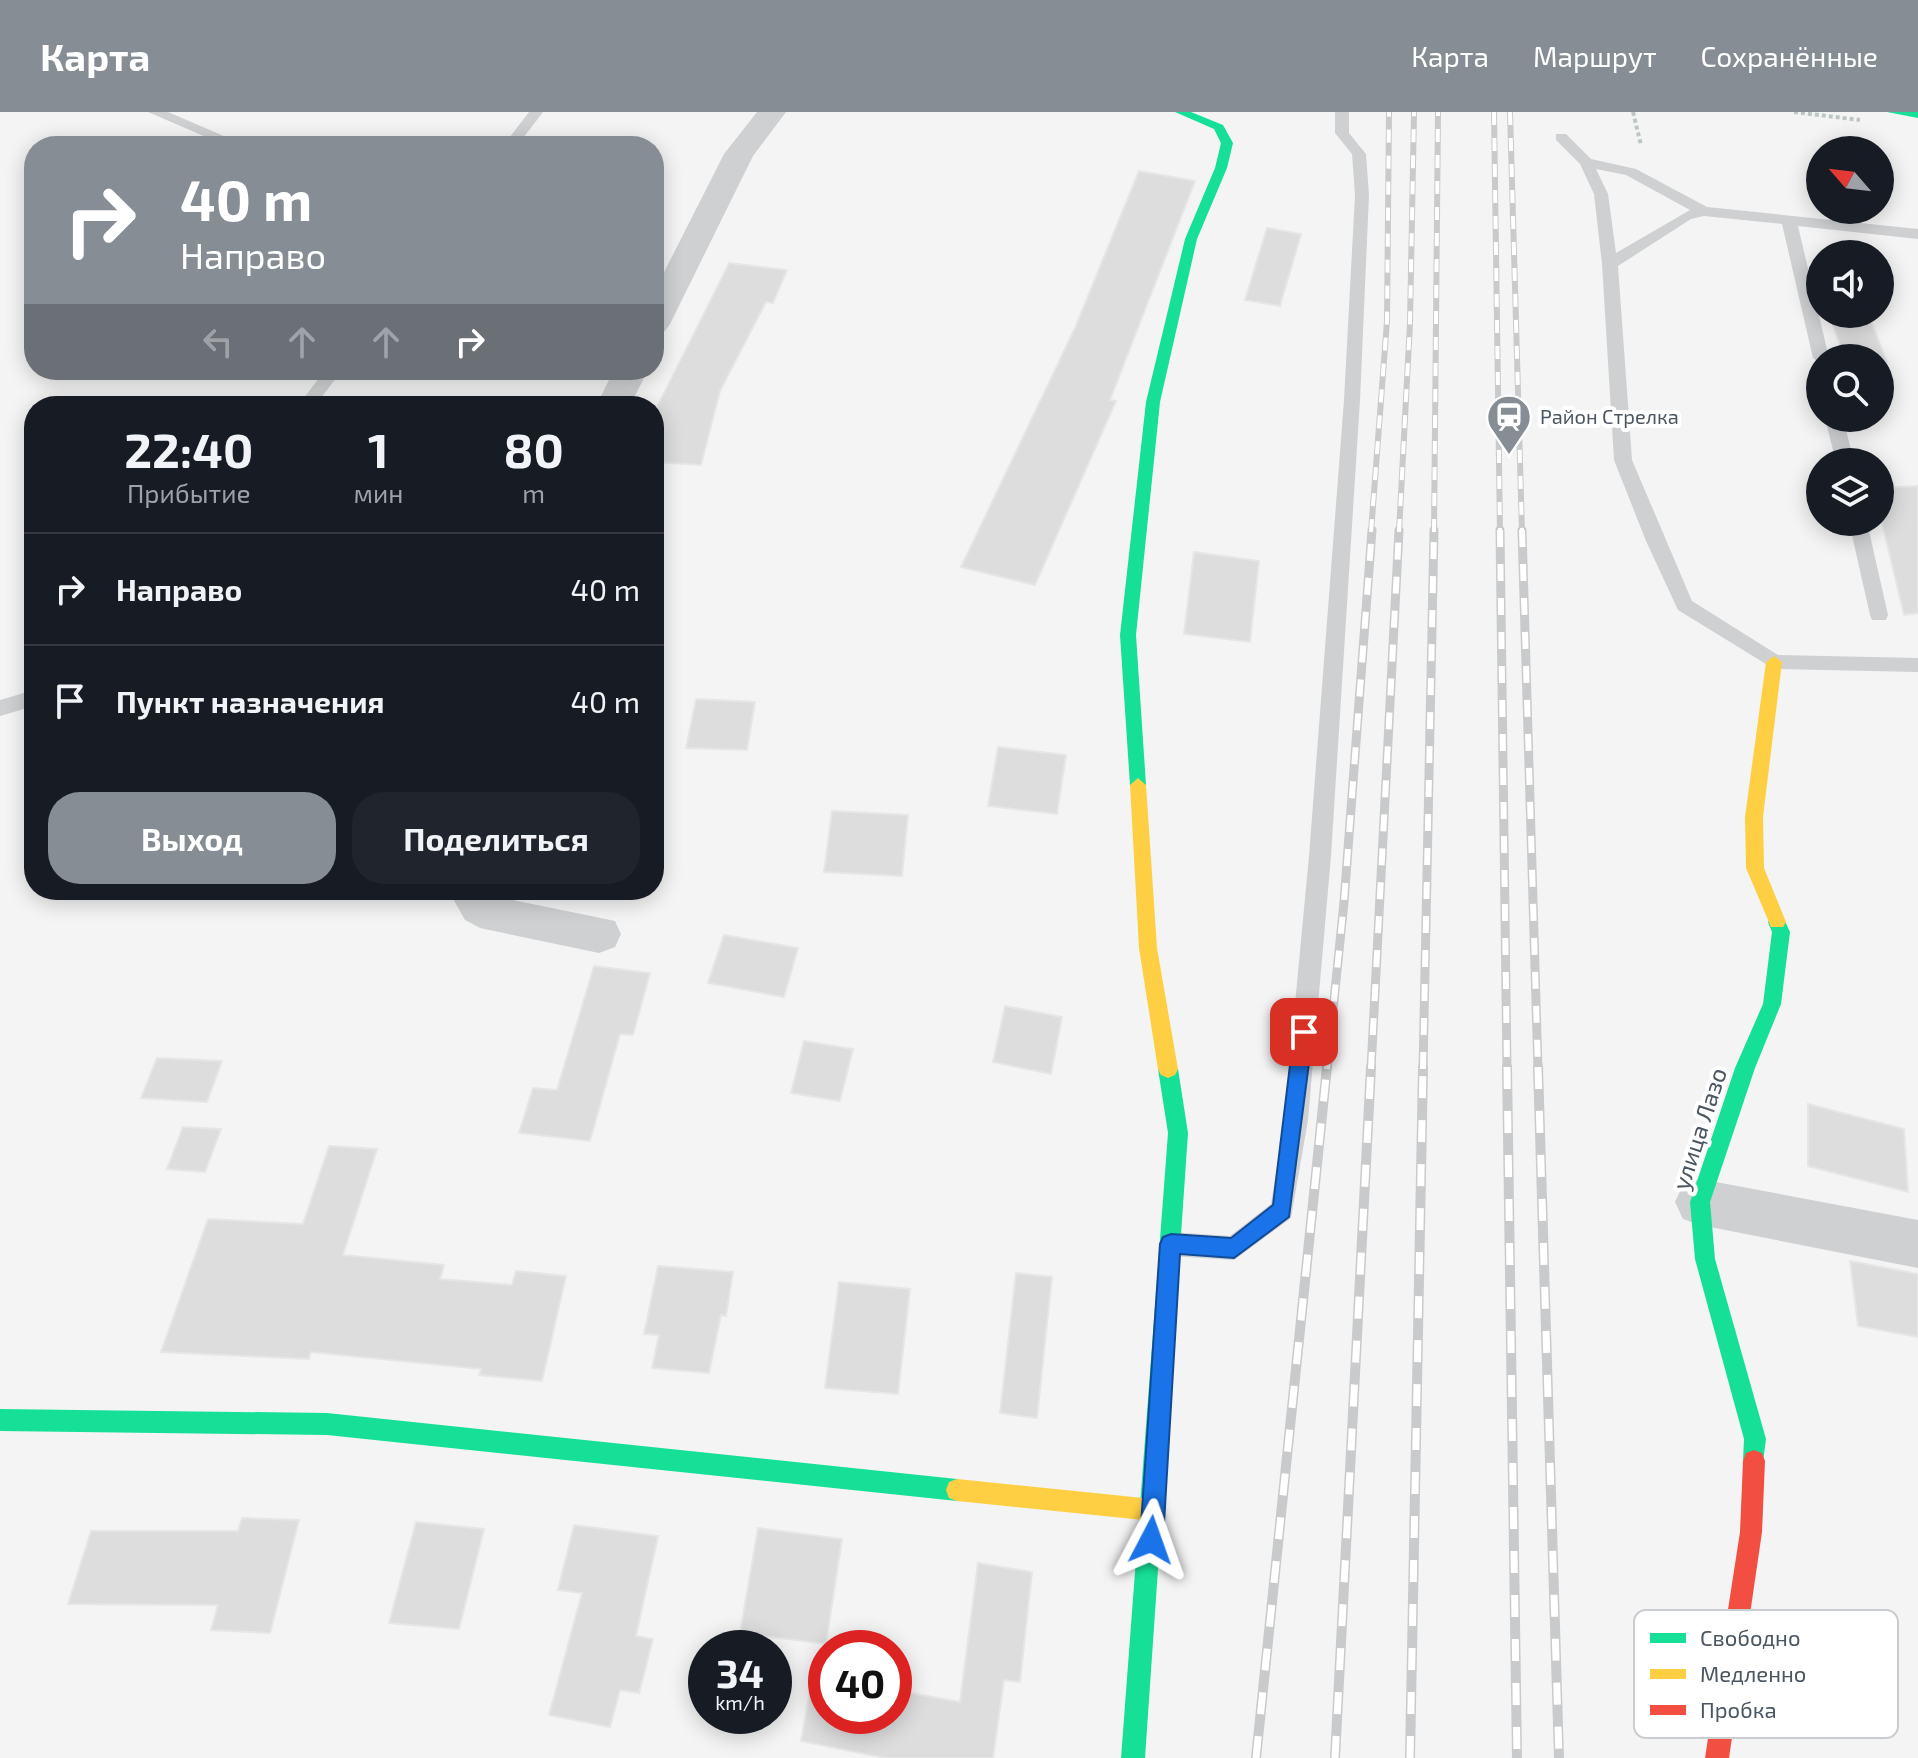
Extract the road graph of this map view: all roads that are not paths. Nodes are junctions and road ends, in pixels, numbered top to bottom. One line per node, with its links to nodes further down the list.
1 (155, 112): 8 (lane)
2 (536, 112): 9 (lane)
3 (772, 112): 16 (street)
4 (1181, 112): 29 (street)
5 (1342, 112): 29 (lane)
6 (1893, 112): 7 (street)
7 (1918, 115)
8 (215, 136)
9 (518, 136)
10 (1561, 137): 11 (lane)
11 (1586, 162): 12 (lane); 15 (lane)
12 (1703, 211): 13 (lane); 15 (lane)
13 (1789, 221): 14 (lane); 17 (lane)
14 (1918, 234)
15 (1610, 264): 22 (lane)
16 (664, 304)
17 (1818, 344)
18 (326, 380): 19 (lane)
19 (314, 396)
20 (1861, 536): 21 (lane)
21 (1879, 615)
22 (1774, 662): 23 (lane); 28 (street, улица Лазо)
23 (1918, 665)
24 (24, 701): 25 (lane)
25 (0, 708)
26 (476, 900): 27 (street)
27 (599, 934)
28 (1700, 1202): 30 (street); 33 (street, улица Лазо)
29 (1171, 1244): 32 (street)
30 (1918, 1244)
31 (0, 1420): 32 (street)
32 (1153, 1510): 35 (street)
33 (1739, 1610)
34 (1720, 1738): 36 (street, улица Лазо)
35 (1133, 1758)
36 (1717, 1758)

